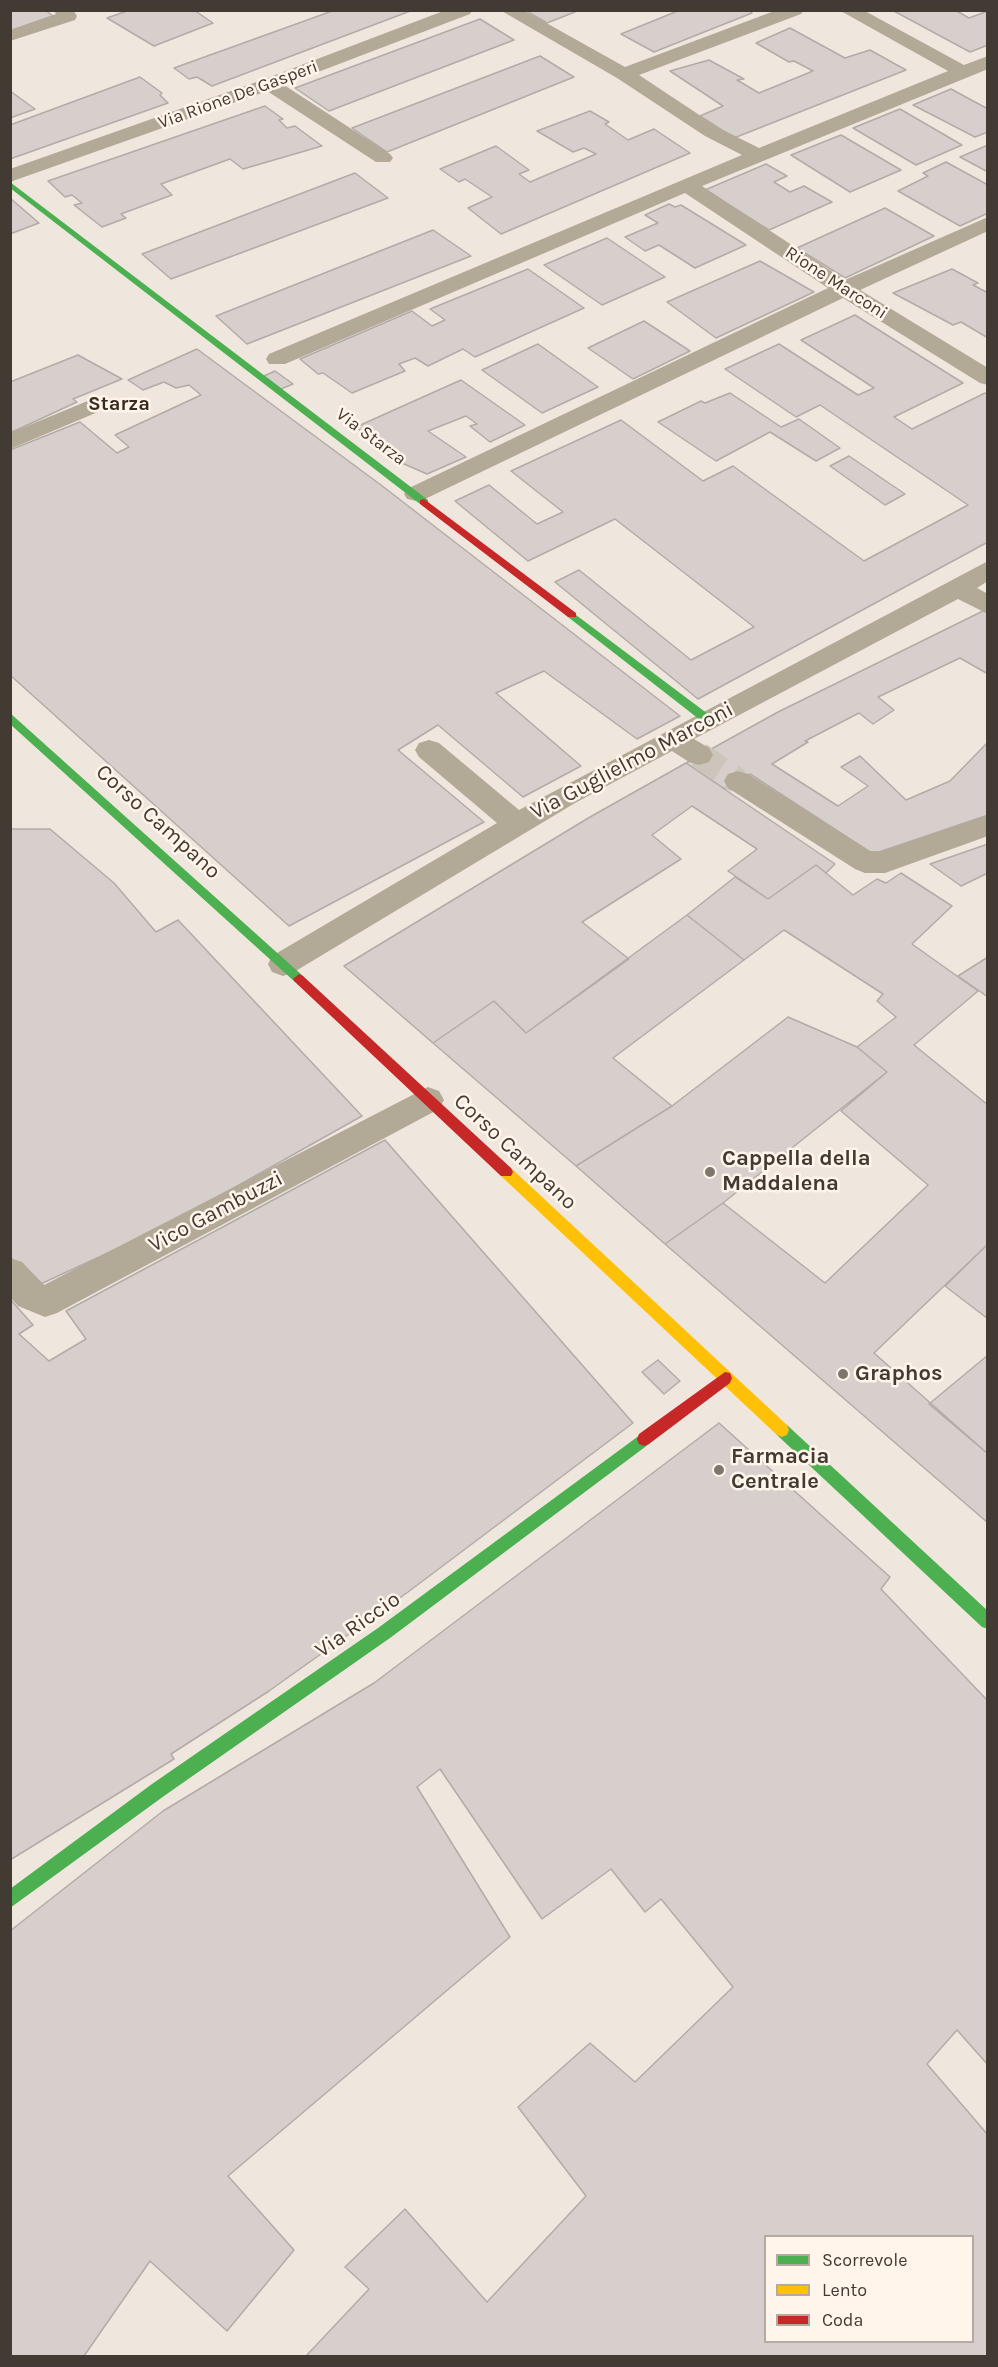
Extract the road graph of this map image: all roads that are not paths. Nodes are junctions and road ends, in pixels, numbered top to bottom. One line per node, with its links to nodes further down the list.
1 (63, 10): 6 (street)
2 (464, 10): 10 (street, Via Rione De Gasperi)
3 (509, 10): 9 (street)
4 (795, 10): 9 (street)
5 (848, 10): 8 (street)
6 (10, 36)
7 (987, 62): 8 (street)
8 (963, 72): 11 (street)
9 (624, 74): 11 (street)
10 (269, 84): 12 (street); 13 (street, Via Rione De Gasperi)
11 (758, 155): 15 (street)
12 (382, 158)
13 (10, 176)
14 (10, 184): 22 (street, Via Starza)
15 (686, 185): 17 (street, Rione Marconi); 18 (street)
16 (987, 223): 17 (street)
17 (844, 289): 19 (street, Rione Marconi); 22 (street)
18 (276, 360)
19 (987, 378)
20 (90, 407): 21 (street)
21 (10, 442)
22 (416, 494): 27 (street, Via Starza)
23 (987, 569): 24 (street, Via Guglielmo Marconi)
24 (959, 588): 25 (street); 27 (street, Via Guglielmo Marconi)
25 (987, 606)
26 (10, 717): 34 (street, Corso Campano)
27 (708, 720): 28 (street, Via Guglielmo Marconi)
28 (673, 739): 30 (street); 32 (street, Via Guglielmo Marconi)
29 (429, 750): 32 (street)
30 (699, 755)
31 (738, 781): 33 (street)
32 (516, 824): 34 (street, Via Guglielmo Marconi)
33 (987, 825)
34 (283, 964): 35 (street, Corso Campano)
35 (428, 1100): 36 (street, Vico Gambuzzi); 37 (street, Corso Campano)
36 (10, 1272)
37 (725, 1378): 38 (street, Corso Campano); 39 (street, Via Riccio)
38 (987, 1622)
39 (10, 1900)

